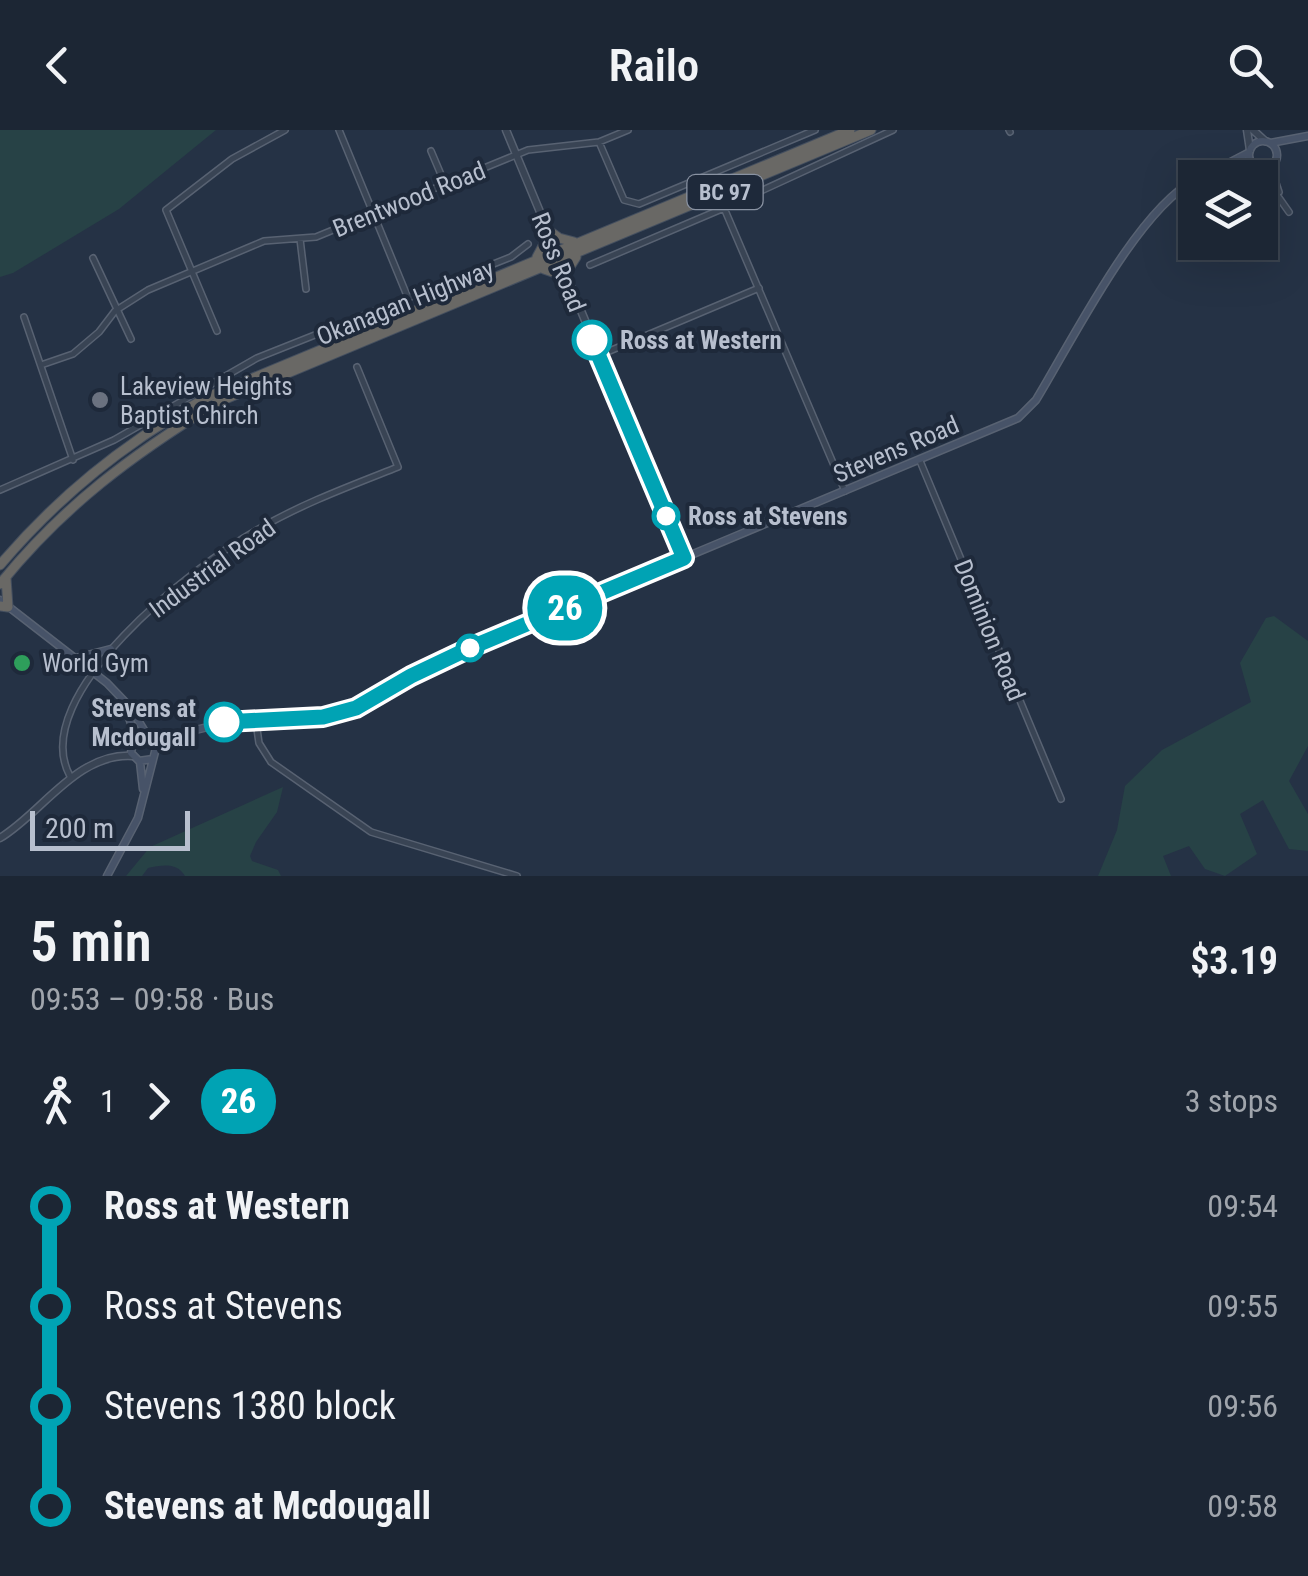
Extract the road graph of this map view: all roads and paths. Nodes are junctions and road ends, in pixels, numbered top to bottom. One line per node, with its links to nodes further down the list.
1 (285, 130): 35 (street)
2 (338, 130): 26 (street)
3 (506, 130): 15 (street, Ross Road)
4 (628, 130): 11 (street, Brentwood Road)
5 (815, 130): 11 (street)
6 (850, 130): 30 (highway, Okanagan Highway / BC 97)
7 (870, 130): 30 (highway, Okanagan Highway / BC 97)
8 (893, 130): 24 (street)
9 (1250, 130): 12 (street); 14 (street)
10 (1304, 137): 12 (main road); 18 (main road)
11 (599, 142): 15 (street, Brentwood Road)
12 (1267, 142): 14 (main road); 18 (main road)
13 (431, 150): 19 (street)
14 (1250, 151): 16 (main road, Stevens Road); 17 (main road)
15 (517, 156): 19 (street, Brentwood Road); 27 (street, Ross Road)
16 (1233, 160)
17 (1253, 160)
18 (1275, 160)
19 (445, 184): 26 (street, Brentwood Road)
20 (1278, 188): 23 (street)
21 (1178, 193): 48 (main road, Stevens Road)
22 (1278, 194): 23 (street)
23 (1282, 199): 25 (street)
24 (724, 208): 34 (street); 37 (street)
25 (1289, 212)
26 (373, 214): 28 (street, Brentwood Road); 39 (street)
27 (545, 228): 30 (highway); 31 (street, Ross Road); 33 (highway)
28 (300, 239): 35 (street, Brentwood Road); 38 (street)
29 (528, 244): 39 (street)
30 (578, 248): 31 (highway, Okanagan Highway / BC 97); 36 (highway)
31 (556, 257): 33 (highway, Okanagan Highway / BC 97); 36 (street, Ross Road)
32 (93, 258): 40 (street)
33 (538, 264): 36 (highway); 52 (highway, Okanagan Highway / BC 97); 53 (highway, Okanagan Highway / BC 97)
34 (590, 264)
35 (193, 271): 40 (street, Brentwood Road); 42 (street)
36 (564, 276): 44 (street, Ross Road)
37 (758, 288): 44 (street); 50 (street)
38 (306, 289)
39 (408, 298): 47 (street)
40 (115, 312): 43 (street); 45 (street, Brentwood Road)
41 (24, 317): 45 (street)
42 (217, 331)
43 (131, 340)
44 (599, 356): 51 (street, Ross Road)
45 (41, 365): 47 (street)
46 (358, 367): 55 (street, Industrial Road)
47 (73, 460): 49 (street)
48 (920, 461): 50 (main road, Stevens Road); 67 (street, Dominion Road)
49 (0, 490)
50 (845, 492): 51 (main road, Stevens Road)
51 (684, 558): 59 (main road, Stevens Road)
52 (0, 565)
53 (3, 580): 54 (highway)
54 (3, 604): 56 (main road)
55 (112, 649): 56 (main road); 57 (street, Industrial Road)
56 (74, 658): 57 (main road)
57 (93, 672): 58 (main road); 66 (street, Industrial Road)
58 (122, 700): 60 (main road); 61 (main road)
59 (256, 722): 62 (main road, Stevens Road); 71 (street)
60 (147, 735): 61 (main road); 62 (main road)
61 (134, 741): 64 (main road); 65 (street)
62 (156, 744): 63 (main road)
63 (154, 758): 64 (main road); 68 (main road)
64 (136, 759): 65 (street); 68 (main road)
65 (106, 761): 66 (street)
66 (70, 776): 69 (street)
67 (1061, 799)
68 (143, 803): 70 (main road)
69 (0, 838)
70 (106, 876)
71 (517, 876)

